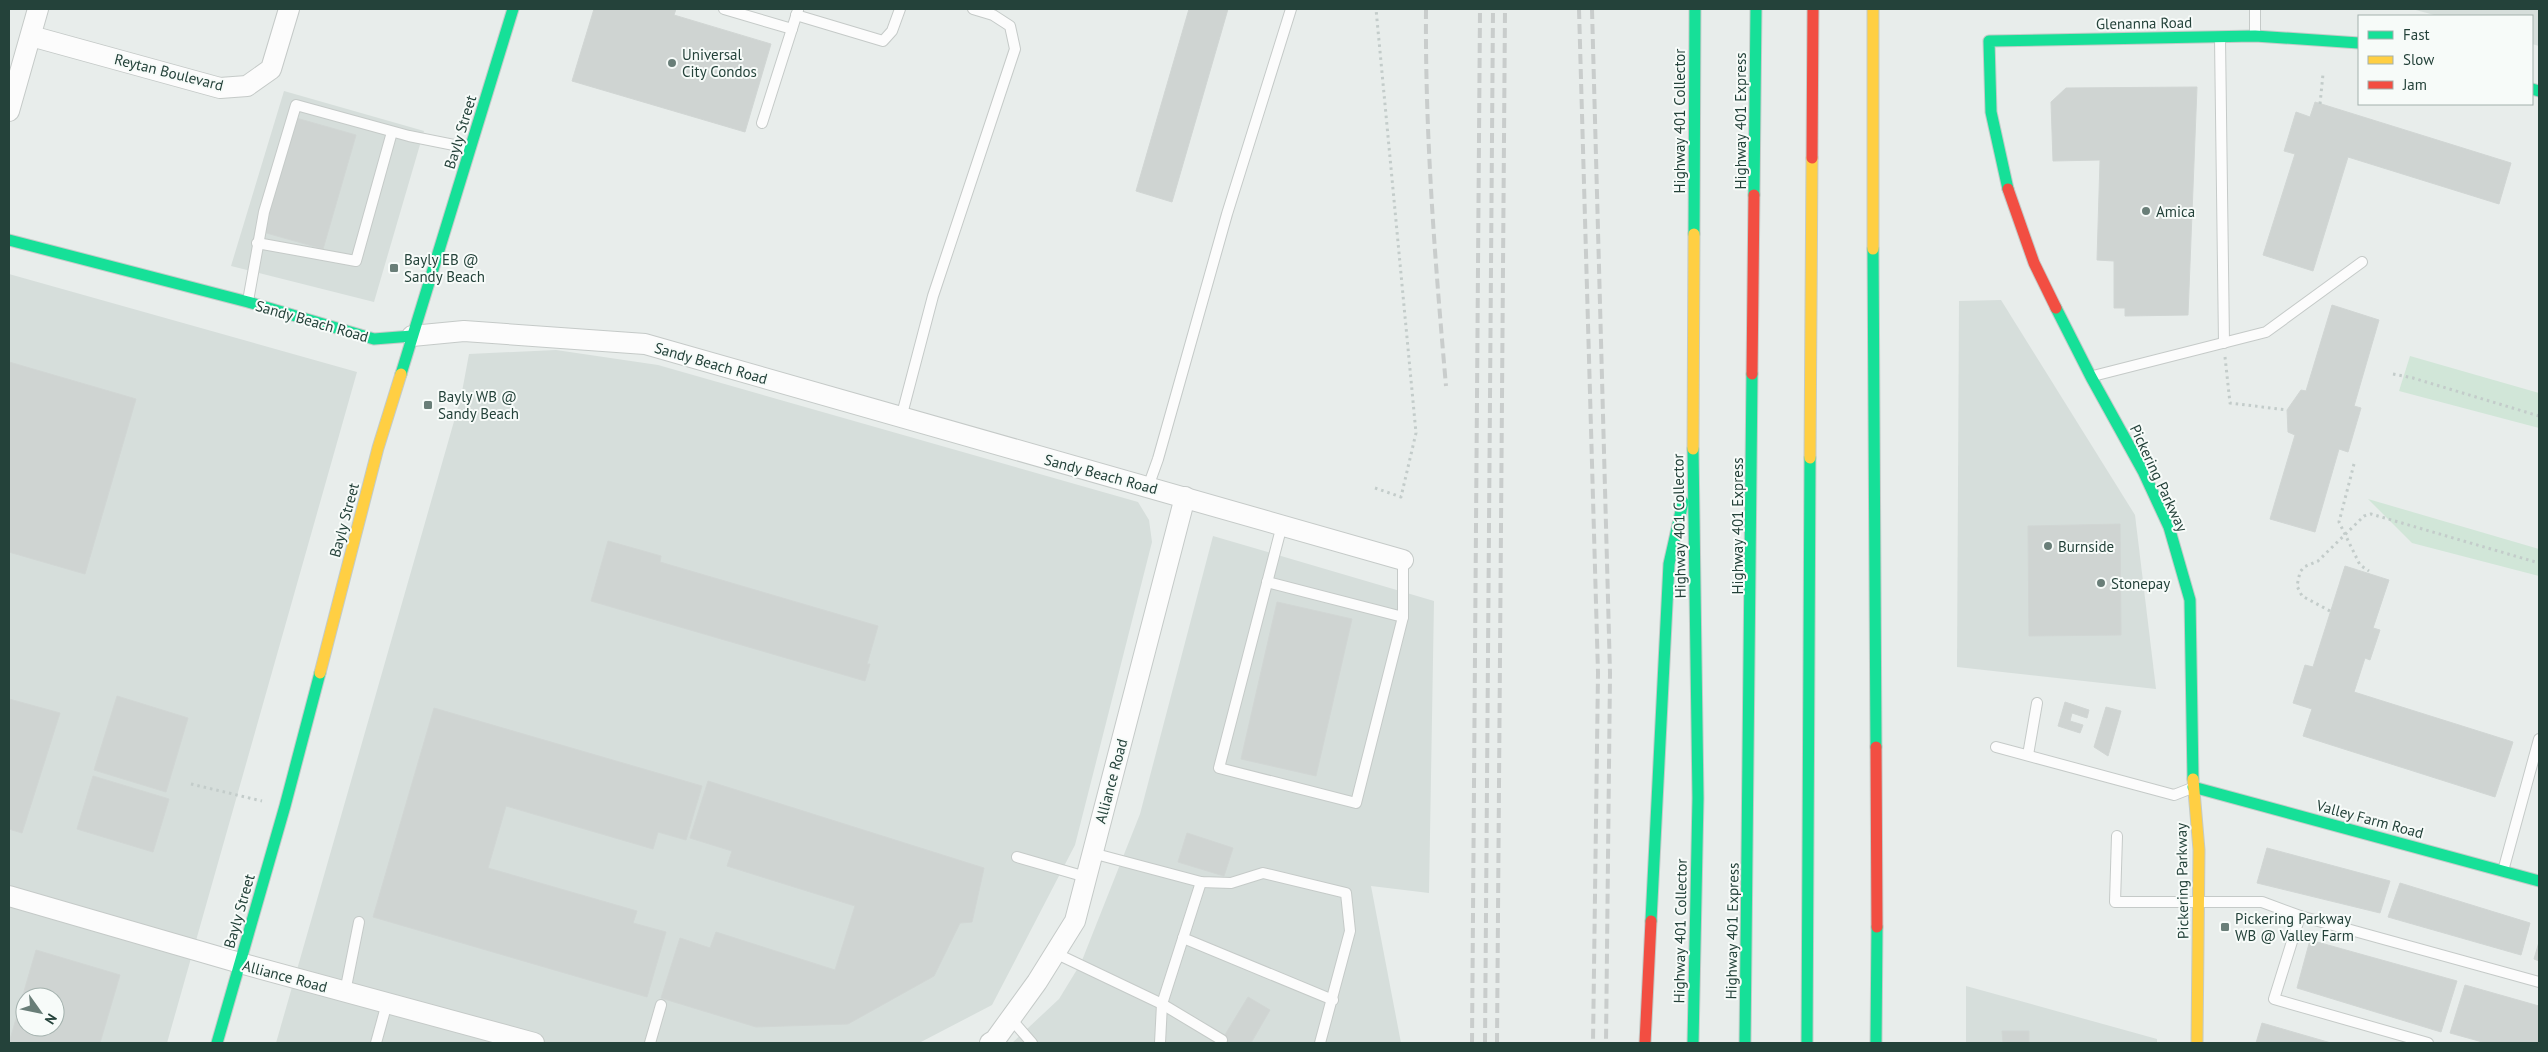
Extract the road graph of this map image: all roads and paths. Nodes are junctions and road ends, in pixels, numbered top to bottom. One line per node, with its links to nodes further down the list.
1 (38, 9): 16 (street)
2 (289, 9): 16 (street, Reytan Boulevard)
3 (513, 9): 26 (main road, Bayly Street)
4 (724, 9): 15 (lane)
5 (900, 9): 14 (lane)
6 (973, 9): 37 (lane)
7 (1291, 9): 40 (lane)
8 (1376, 9): 41 (path)
9 (1695, 9): 38 (main road, Highway 401 Collector)
10 (1756, 9): 93 (main road, Highway 401 Express)
11 (1812, 9): 94 (main road)
12 (1873, 9): 95 (main road)
13 (2255, 9): 17 (lane)
14 (797, 12): 15 (lane)
15 (792, 29): 24 (lane)
16 (31, 36): 23 (street)
17 (2255, 36): 18 (main road, Glenanna Road); 20 (main road, Glenanna Road)
18 (2220, 37): 19 (main road, Glenanna Road); 32 (lane)
19 (1989, 41): 34 (main road, Pickering Parkway)
20 (2358, 43)
21 (2323, 74): 22 (path)
22 (2320, 104)
23 (9, 110)
24 (762, 123)
25 (392, 132): 26 (lane); 28 (lane); 28 (lane)
26 (470, 149): 31 (main road, Bayly Street)
27 (9, 240): 30 (main road, Sandy Beach Road)
28 (257, 243): 30 (lane)
29 (2362, 262): 32 (lane)
30 (248, 302): 31 (main road, Sandy Beach Road)
31 (412, 336): 37 (street, Sandy Beach Road); 59 (main road, Bayly Street)
32 (2224, 344): 34 (lane); 35 (path)
33 (2393, 374): 36 (path)
34 (2091, 377): 58 (main road, Pickering Parkway)
35 (2287, 410)
36 (2539, 416)
37 (901, 418): 40 (street, Sandy Beach Road)
38 (1693, 461): 91 (main road); 92 (main road, Highway 401 Collector)
39 (2354, 464): 44 (path)
40 (1148, 487): 42 (street, Sandy Beach Road)
41 (1375, 488)
42 (1186, 497): 43 (street, Sandy Beach Road); 61 (street, Alliance Road)
43 (1282, 525): 45 (street, Sandy Beach Road); 48 (lane)
44 (2344, 535): 46 (path); 47 (path); 51 (path)
45 (1403, 560): 52 (lane)
46 (2539, 563)
47 (2369, 572)
48 (1267, 582): 52 (lane); 52 (lane)
49 (2150, 585): 50 (path)
50 (2125, 586)
51 (2330, 611)
52 (1404, 618)
53 (2037, 703): 56 (lane)
54 (2539, 739): 63 (lane)
55 (1996, 747): 56 (lane)
56 (2028, 755): 58 (lane)
57 (191, 784): 59 (path)
58 (2193, 787): 63 (main road, Valley Farm Road); 68 (main road, Pickering Parkway)
59 (285, 806): 73 (main road, Bayly Street)
60 (2116, 836): 68 (lane)
61 (1092, 853): 64 (street, Alliance Road); 66 (lane)
62 (1017, 857): 64 (lane)
63 (2502, 871): 65 (main road, Valley Farm Road)
64 (1086, 877): 72 (street, Alliance Road)
65 (2539, 881)
66 (1201, 882): 71 (lane); 76 (lane)
67 (9, 896): 73 (street, Alliance Road)
68 (2199, 903): 69 (lane); 96 (main road, Pickering Parkway)
69 (2300, 916): 74 (lane); 97 (lane)
70 (359, 922): 75 (lane)
71 (1183, 938): 76 (lane); 79 (lane)
72 (1055, 953): 79 (lane); 80 (street, Alliance Road)
73 (240, 963): 75 (street, Alliance Road); 83 (main road, Bayly Street)
74 (2539, 982)
75 (345, 992): 77 (street, Alliance Road)
76 (1333, 1000): 90 (lane)
77 (388, 1003): 81 (street, Alliance Road); 84 (lane)
78 (662, 1004): 86 (lane)
79 (1162, 1004): 82 (lane); 89 (lane)
80 (1011, 1019): 87 (street, Alliance Road); 88 (lane)
81 (498, 1038): 85 (street, Alliance Road)
82 (1222, 1040)
83 (217, 1043)
84 (376, 1043)
85 (534, 1043)
86 (650, 1043)
87 (990, 1043)
88 (1032, 1043)
89 (1160, 1043)
90 (1320, 1043)
91 (1645, 1043)
92 (1693, 1043)
93 (1745, 1043)
94 (1807, 1043)
95 (1876, 1043)
96 (2197, 1043)
97 (2428, 1043)

